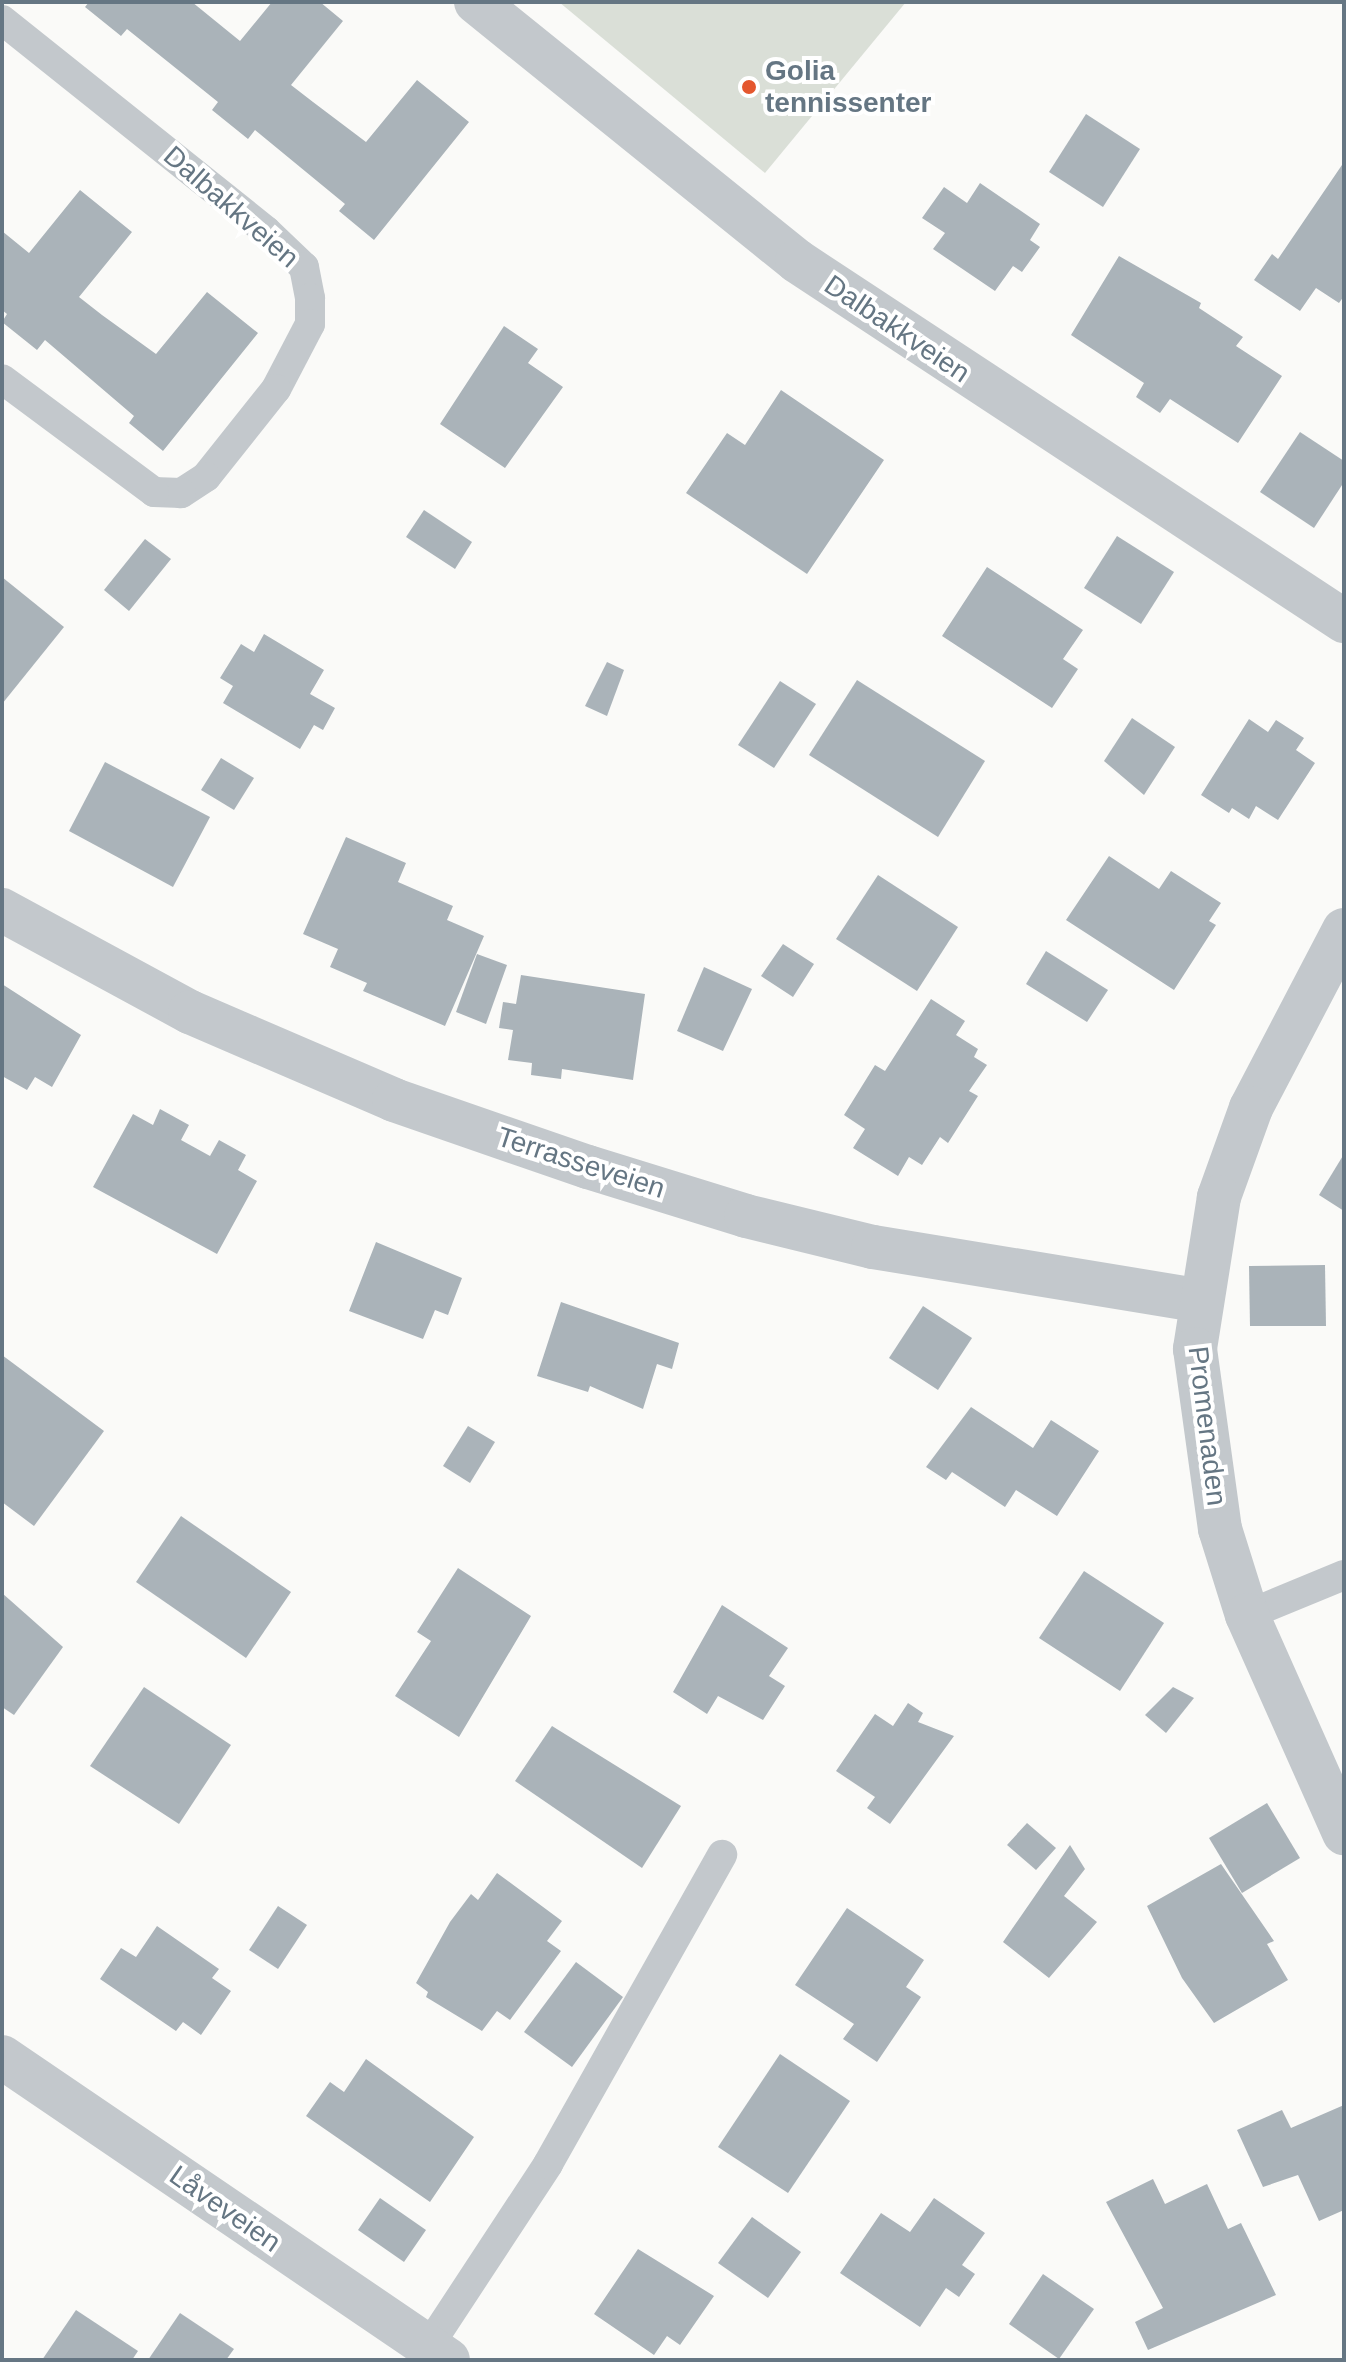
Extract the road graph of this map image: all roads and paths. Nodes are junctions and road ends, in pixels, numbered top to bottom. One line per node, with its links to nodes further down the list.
1 (476, 2): 4 (street, Dalbakkveien)
2 (2, 20): 3 (lane, Dalbakkveien)
3 (2, 379)
4 (1344, 621)
5 (2, 910): 7 (street, Terrasseveien)
6 (1344, 930): 7 (street, Promenaden)
7 (1198, 1300): 9 (street, Promenaden)
8 (1344, 1575): 9 (lane)
9 (1247, 1615): 10 (street, Promenaden)
10 (1344, 1833)
11 (722, 1855): 13 (lane)
12 (2, 2057): 13 (street, Låveveien)
13 (438, 2353)

